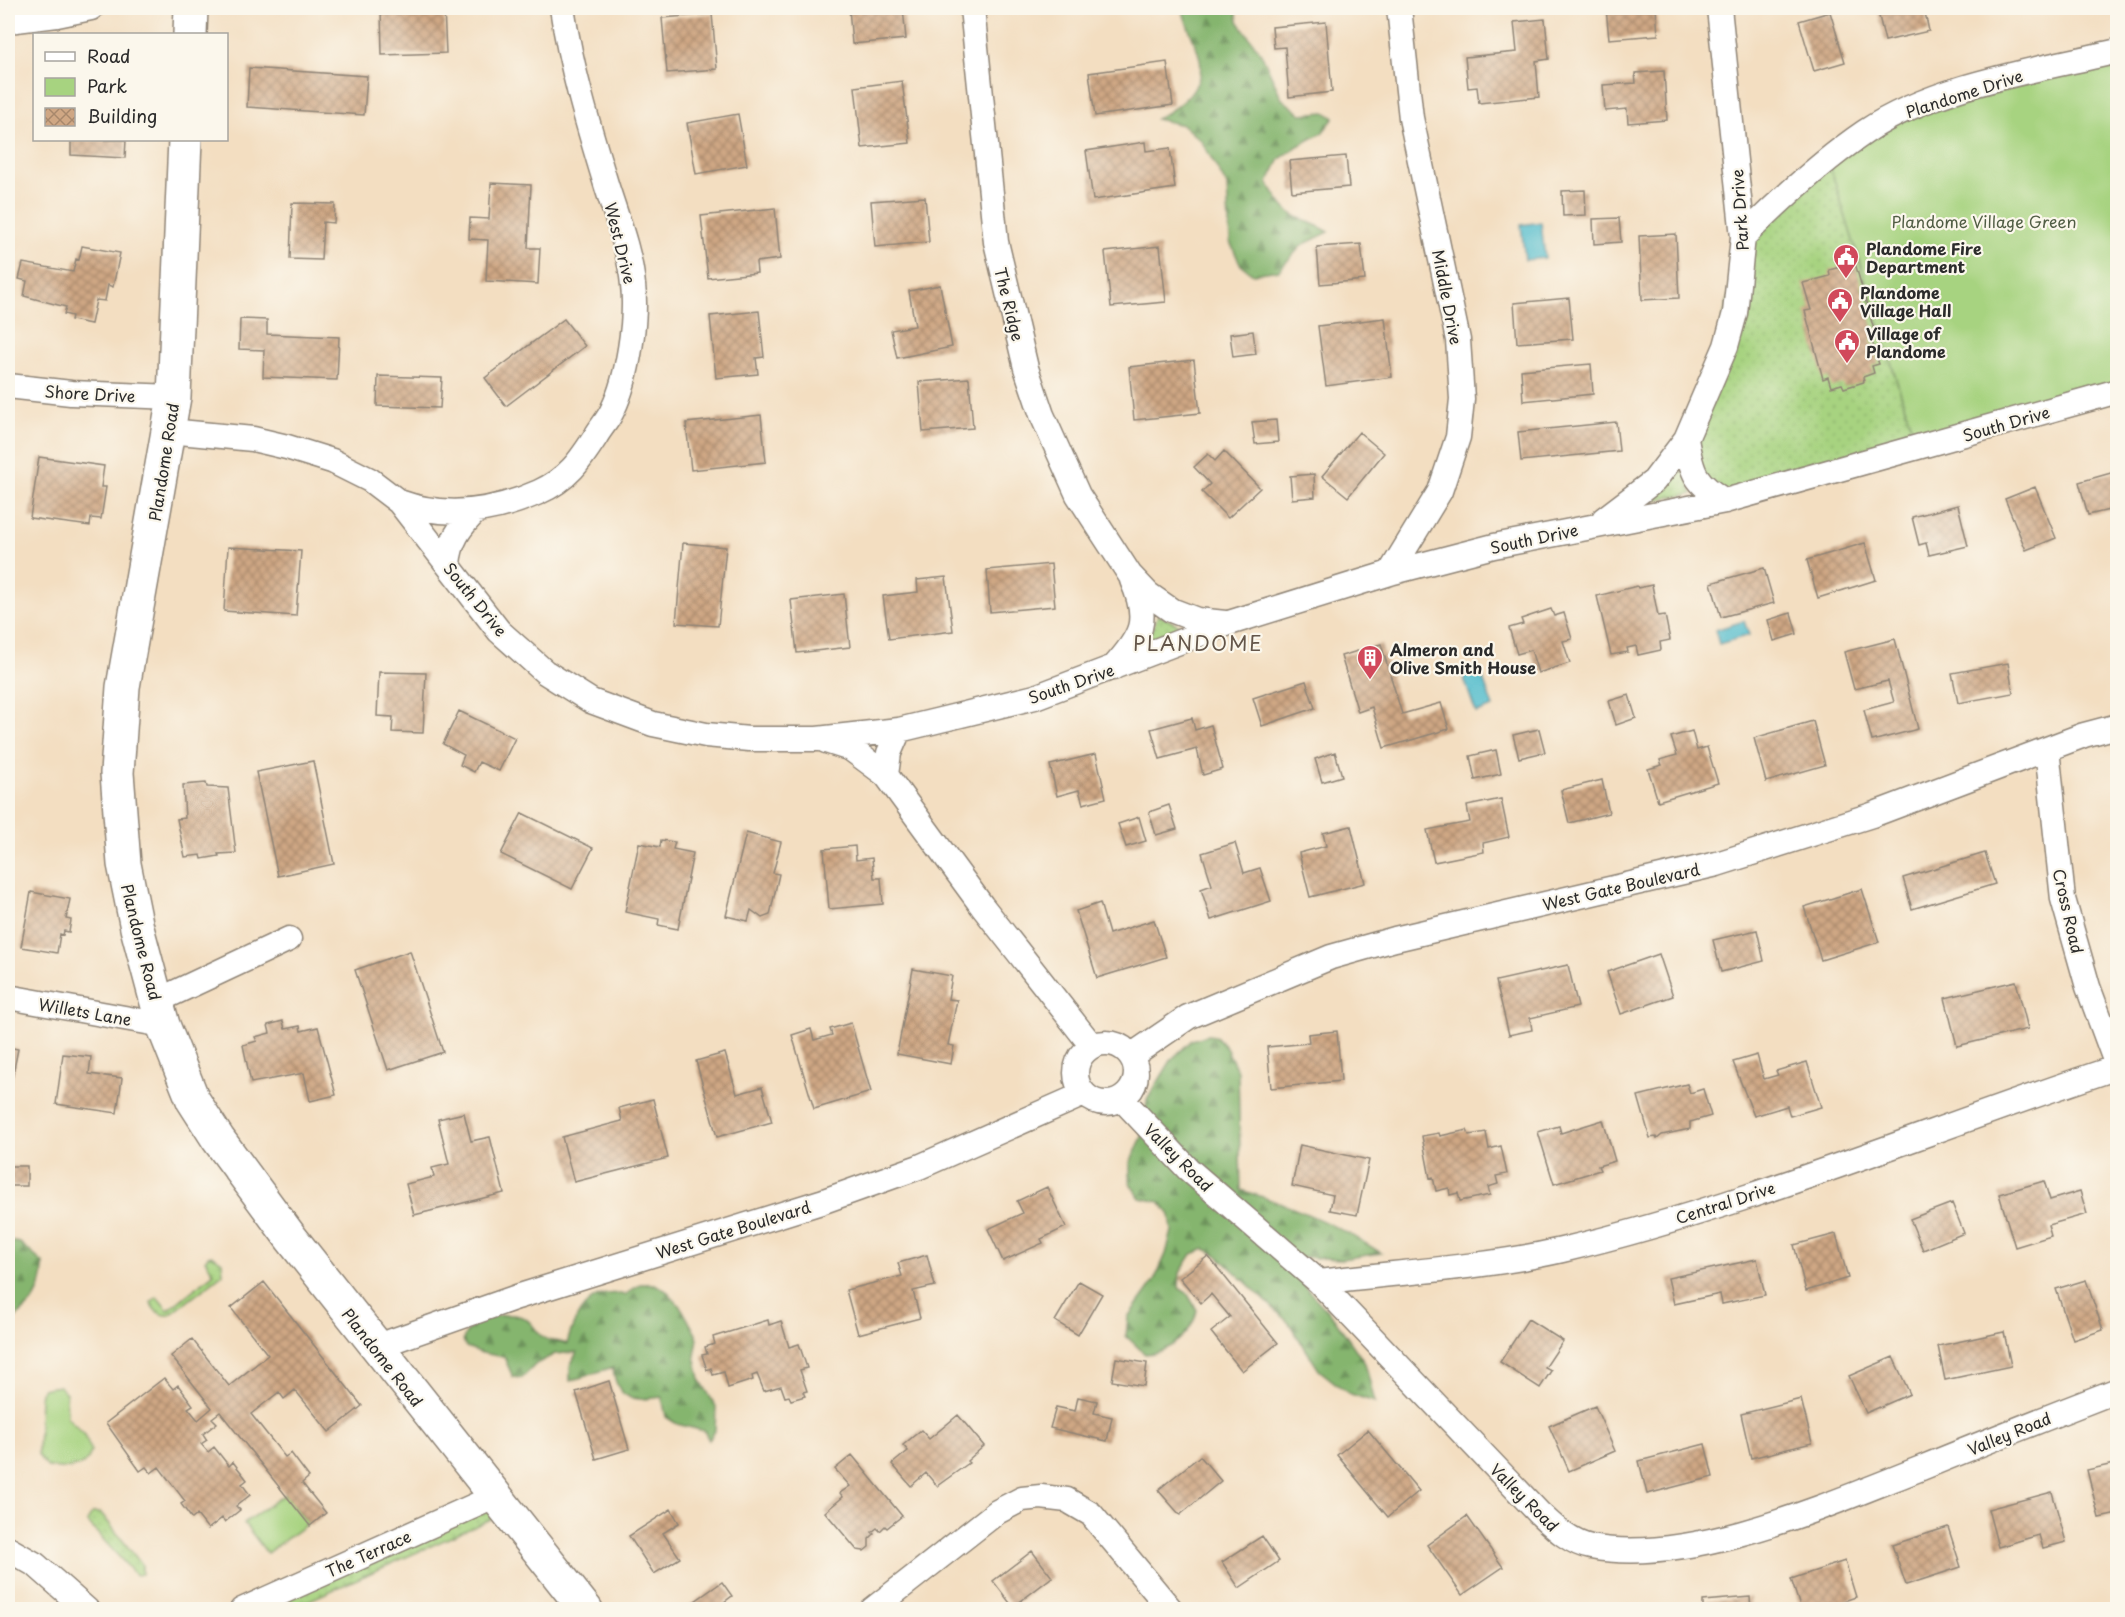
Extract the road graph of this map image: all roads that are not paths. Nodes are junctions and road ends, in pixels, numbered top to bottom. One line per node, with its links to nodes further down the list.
1 (91, 8): 7 (street)
2 (191, 8): 8 (main road)
3 (562, 8): 19 (street, West Drive)
4 (972, 8): 23 (street, The Ridge)
5 (1399, 8): 22 (street, Middle Drive)
6 (1719, 8): 11 (street, Park Drive)
7 (8, 21)
8 (190, 33)
9 (2118, 51): 11 (street, Plandome Drive)
10 (185, 141): 14 (main road, Plandome Road)
11 (1743, 237): 16 (street, Park Drive)
12 (8, 386): 14 (street, Shore Drive)
13 (2118, 391): 17 (street, South Drive)
14 (174, 397): 15 (main road, Plandome Road)
15 (169, 431): 18 (street, South Drive); 33 (main road, Plandome Road)
16 (1686, 440): 17 (street); 20 (street, Park Drive)
17 (1725, 501): 20 (street, South Drive)
18 (399, 502): 19 (street, West Drive); 21 (street, South Drive)
19 (475, 512): 21 (street)
20 (1595, 524): 22 (street, South Drive)
21 (448, 564): 28 (street, South Drive)
22 (1390, 573): 24 (street, South Drive)
23 (1130, 575): 24 (street, The Ridge); 25 (street, The Ridge)
24 (1229, 623): 25 (street, South Drive)
25 (1113, 669): 27 (street, South Drive)
26 (2118, 726): 29 (street, West Gate Boulevard)
27 (899, 730): 28 (street, South Drive); 30 (street)
28 (817, 739): 30 (street)
29 (2047, 749): 35 (street, West Gate Boulevard); 36 (street, Cross Road)
30 (886, 775): 34 (street)
31 (290, 939): 33 (street)
32 (8, 997): 33 (street, Willets Lane)
33 (160, 1013): 40 (main road, Plandome Road)
34 (1092, 1046): 35 (street); 37 (street)
35 (1131, 1056): 38 (street)
36 (2118, 1068): 39 (street, Central Drive)
37 (1084, 1094): 38 (street); 40 (street, West Gate Boulevard)
38 (1122, 1099): 39 (street, Valley Road)
39 (1319, 1282): 41 (street, Valley Road)
40 (375, 1347): 42 (main road, Plandome Road)
41 (2118, 1390)
42 (494, 1497): 46 (street, The Terrace); 47 (main road, Plandome Road)
43 (8, 1549): 45 (street)
44 (1170, 1608): 48 (street)
45 (87, 1610)
46 (242, 1610)
47 (586, 1610)
48 (872, 1610)

